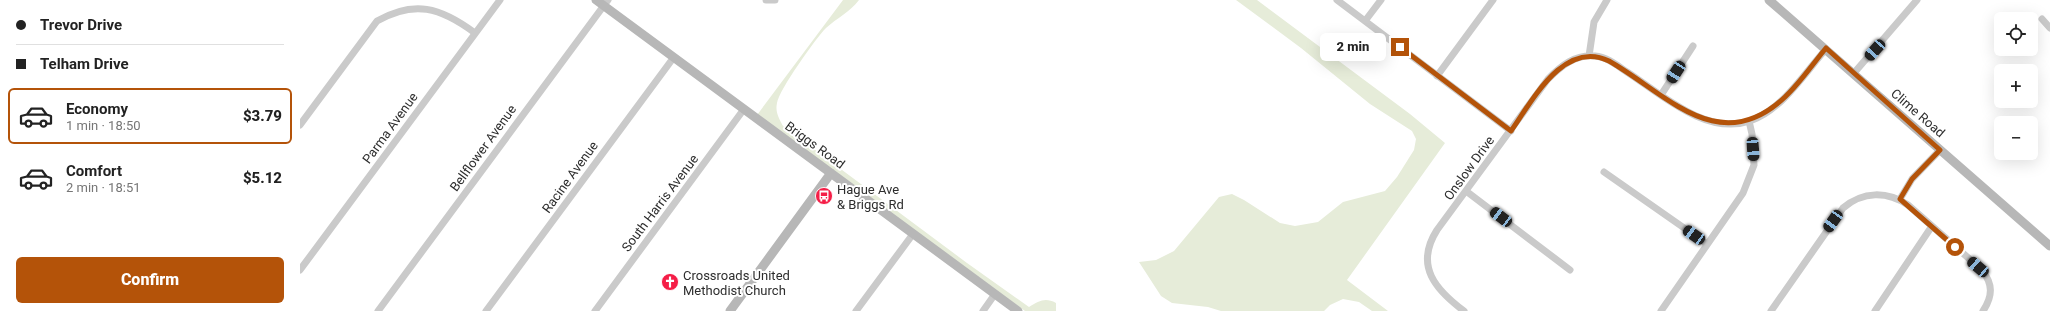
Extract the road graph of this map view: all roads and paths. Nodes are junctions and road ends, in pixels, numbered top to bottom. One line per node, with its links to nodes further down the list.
1 (500, 0): 16 (street, Parma Avenue)
2 (766, 0): 3 (street)
3 (774, 0)
4 (1337, 0): 14 (street)
5 (1380, 0): 14 (street)
6 (1493, 0): 22 (street)
7 (1608, 0): 19 (street)
8 (1769, 0): 18 (street, Clime Road)
9 (1917, 0): 21 (street)
10 (414, 1): 16 (street)
11 (403, 2): 26 (street)
12 (603, 2): 20 (street, Briggs Road); 40 (street, Bellflower Avenue)
13 (2042, 19): 15 (street)
14 (1365, 21): 22 (street)
15 (2050, 28)
16 (475, 33): 37 (street, Parma Avenue)
17 (1693, 46): 23 (street)
18 (1826, 48): 21 (street, Clime Road); 25 (street)
19 (1589, 56): 23 (street); 27 (street, Onslow Drive)
20 (674, 57): 24 (street, Briggs Road); 41 (street, Racine Avenue)
21 (1854, 73): 28 (street, Clime Road)
22 (1437, 76): 27 (street)
23 (1661, 94): 25 (street)
24 (744, 109): 30 (street, Briggs Road); 42 (street, South Harris Avenue)
25 (1749, 121): 35 (street)
26 (300, 125)
27 (1511, 131): 31 (street, Onslow Drive)
28 (1940, 150): 32 (street); 36 (street, Clime Road)
29 (1604, 172): 35 (street)
30 (831, 174): 34 (street, Briggs Road); 43 (street)
31 (1466, 191): 38 (street); 47 (street, Onslow Drive)
32 (1900, 199): 33 (street); 49 (street)
33 (1932, 226): 50 (street); 51 (street)
34 (913, 234): 39 (street, Briggs Road); 44 (street)
35 (1707, 244): 48 (street)
36 (2050, 246)
37 (300, 270)
38 (1570, 270)
39 (995, 294): 45 (street); 46 (street, Briggs Road)
40 (378, 311)
41 (486, 311)
42 (595, 311)
43 (730, 311)
44 (856, 311)
45 (983, 311)
46 (1018, 311)
47 (1464, 311)
48 (1661, 311)
49 (1770, 311)
50 (1875, 311)
51 (1983, 311)

